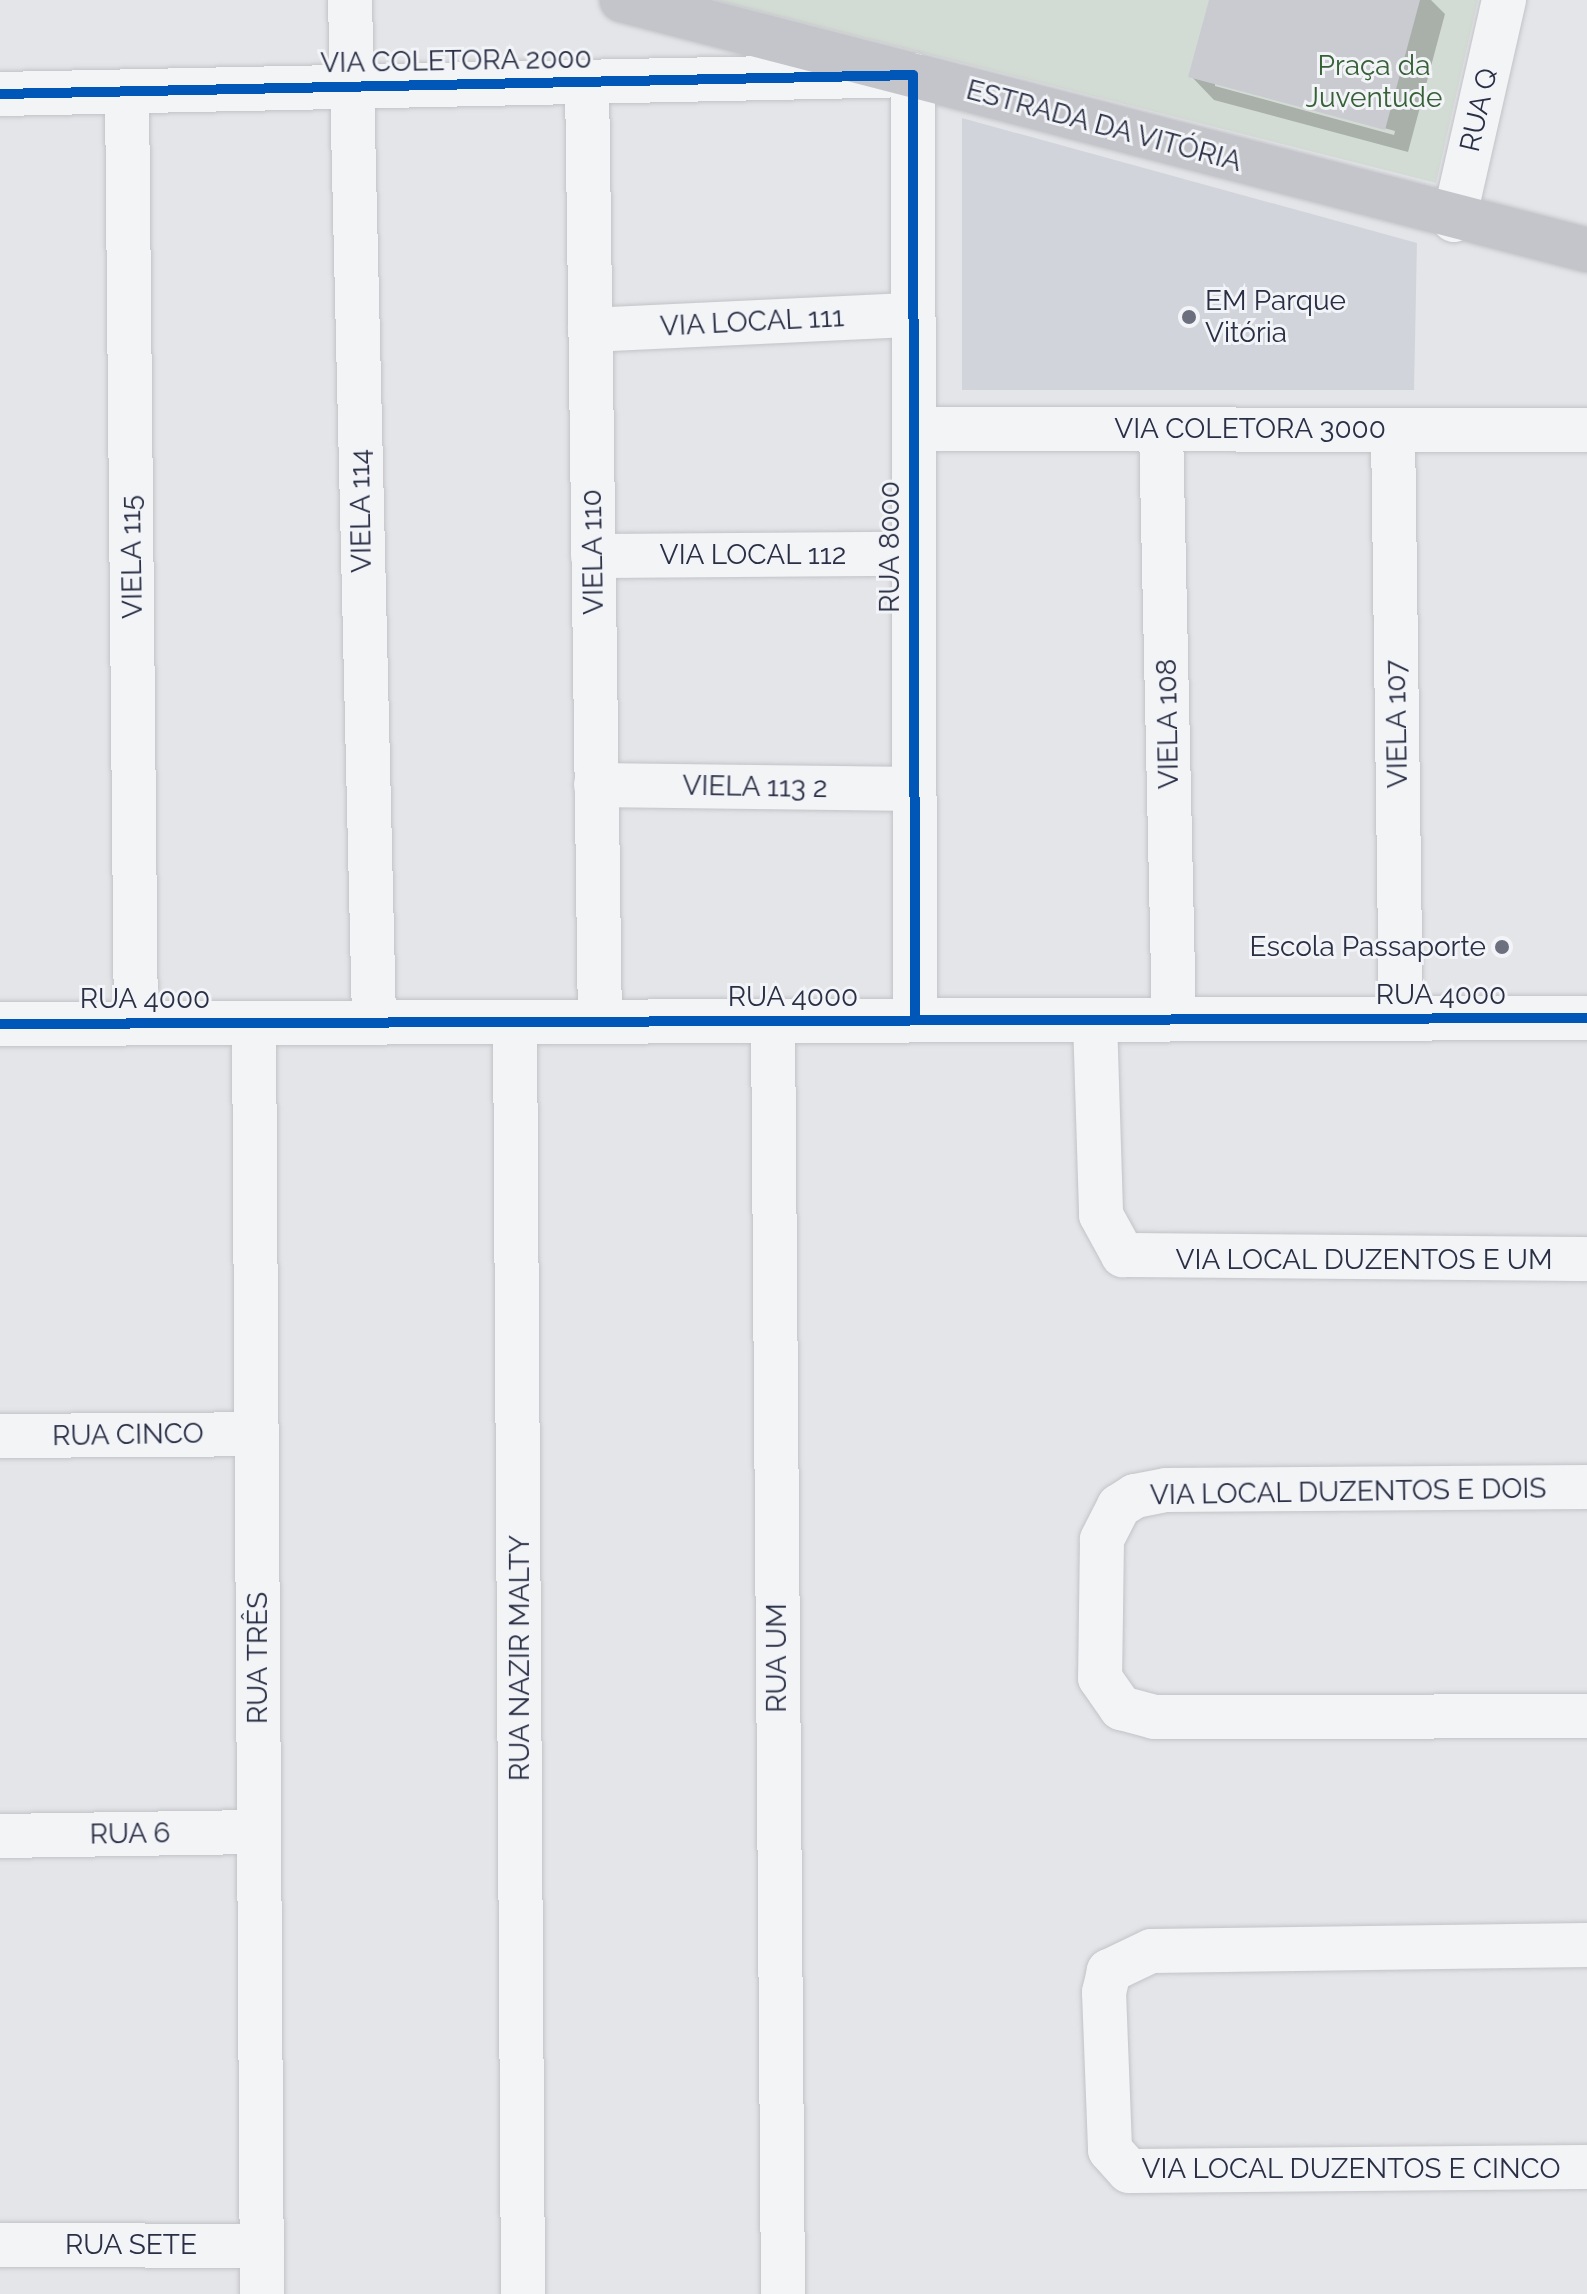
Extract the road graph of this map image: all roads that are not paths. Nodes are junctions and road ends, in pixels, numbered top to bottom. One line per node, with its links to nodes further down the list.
1 (350, 0): 6 (street, VIELA 114)
2 (622, 0): 4 (main road, ESTRADA DA VITÓRIA)
3 (1504, 0): 9 (street, RUA Q)
4 (913, 75): 5 (street, VIA COLETORA 2000); 9 (main road, ESTRADA DA VITÓRIA); 11 (street, RUA 8000)
5 (587, 82): 6 (street, VIA COLETORA 2000); 12 (street, VIELA 110)
6 (351, 87): 7 (street, VIA COLETORA 2000); 27 (street, VIELA 114)
7 (127, 92): 8 (street, VIA COLETORA 2000); 30 (street, VIELA 115)
8 (0, 94)
9 (1454, 220): 10 (main road, ESTRADA DA VITÓRIA)
10 (1587, 250)
11 (913, 315): 12 (street, VIA LOCAL 111); 13 (street, RUA 8000)
12 (590, 330): 18 (street, VIELA 110)
13 (914, 429): 14 (street, VIA COLETORA 3000); 17 (street, RUA 8000)
14 (1161, 429): 15 (street, VIA COLETORA 3000); 22 (street, VIELA 108)
15 (1393, 430): 16 (street, VIA COLETORA 3000); 23 (street, VIELA 107)
16 (1587, 430)
17 (913, 554): 18 (street, VIA LOCAL 112); 20 (street, RUA 8000)
18 (593, 556): 19 (street, VIELA 110)
19 (596, 785): 20 (street, VIELA 113 2); 29 (street, VIELA 110)
20 (914, 789): 24 (street, RUA 8000)
21 (1587, 1018): 23 (street, RUA 4000)
22 (1174, 1019): 23 (street, RUA 4000); 25 (street, RUA 4000)
23 (1401, 1019)
24 (915, 1020): 25 (street, RUA 4000); 26 (street, RUA 4000)
25 (1095, 1020): 33 (street, VIA LOCAL DUZENTOS E UM)
26 (773, 1021): 29 (street, RUA 4000); 46 (street, RUA UM)
27 (374, 1022): 28 (street, RUA 4000); 31 (street, RUA 4000)
28 (515, 1022): 29 (street, RUA 4000); 45 (street, RUA NAZIR MALTY)
29 (600, 1022)
30 (136, 1023): 31 (street, RUA 4000); 32 (street, RUA 4000)
31 (254, 1023): 34 (street, RUA TRÊS)
32 (0, 1024)
33 (1587, 1259)
34 (257, 1434): 35 (street, RUA CINCO); 38 (street, RUA TRÊS)
35 (0, 1436)
36 (1587, 1487): 37 (street, VIA LOCAL DUZENTOS E DOIS)
37 (1587, 1716)
38 (259, 1832): 39 (street, RUA 6); 43 (street, RUA TRÊS)
39 (0, 1836)
40 (1587, 1945): 41 (street, VIA LOCAL DUZENTOS E CINCO)
41 (1587, 2167)
42 (0, 2245): 43 (street, RUA SETE)
43 (262, 2246): 44 (street, RUA TRÊS)
44 (262, 2294)
45 (523, 2294)
46 (783, 2294)

